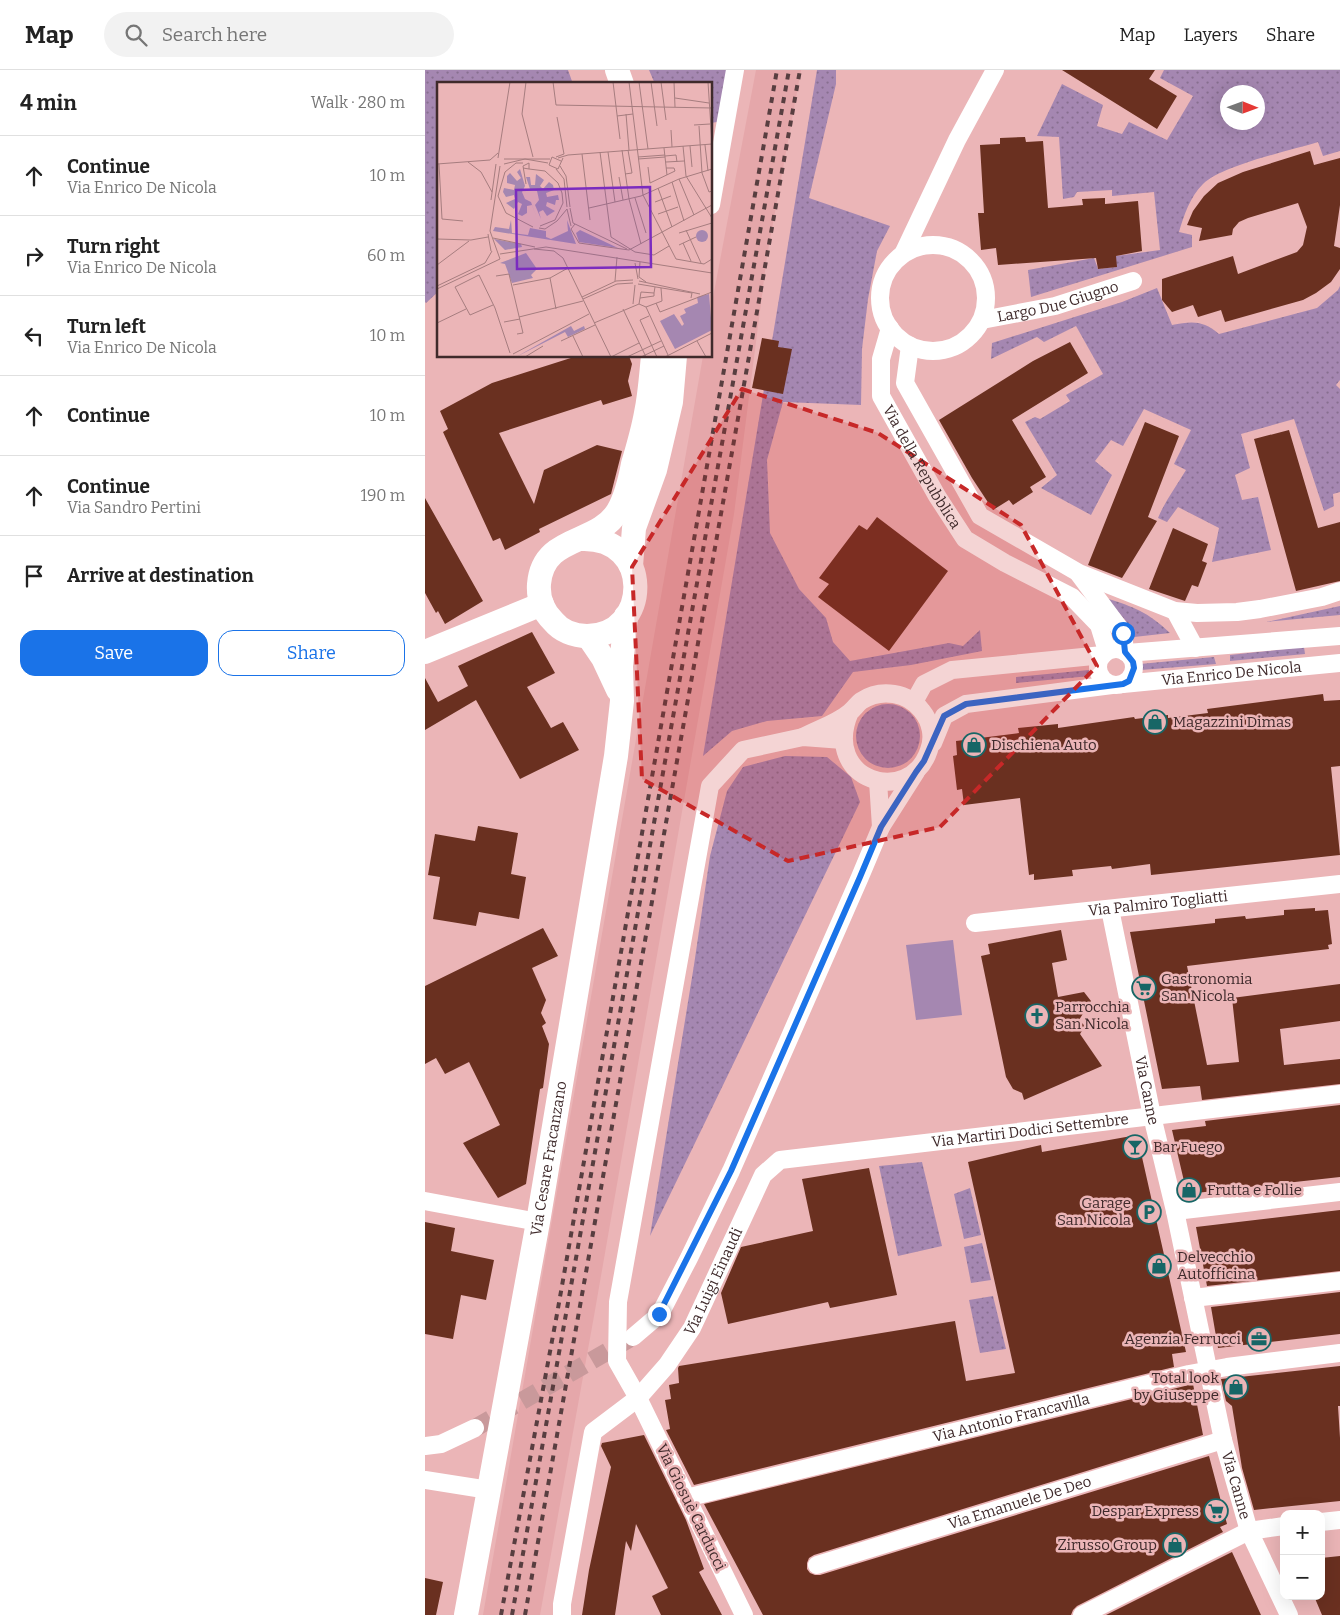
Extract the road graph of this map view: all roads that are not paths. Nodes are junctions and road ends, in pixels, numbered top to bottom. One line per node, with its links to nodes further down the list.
1 (600, 70): 5 (street)
2 (617, 70): 6 (street)
3 (735, 70): 7 (street)
4 (995, 70): 8 (street)
5 (604, 82)
6 (621, 82)
7 (713, 194)
8 (903, 254): 10 (street); 11 (street)
9 (1133, 281): 10 (street, Largo Due Giugno)
10 (982, 320): 12 (street)
11 (890, 328): 12 (street); 26 (street, Via della Repubblica)
12 (910, 346): 17 (street, Via della Repubblica)
13 (653, 358): 15 (street)
14 (675, 358): 16 (street)
15 (581, 539): 16 (street); 19 (street)
16 (631, 566): 21 (street)
17 (1079, 573): 20 (street, Via della Repubblica); 26 (street, Via della Repubblica)
18 (1340, 591): 20 (street, Via della Repubblica)
19 (542, 604): 22 (street); 25 (street)
20 (1175, 611): 24 (street)
21 (626, 616): 22 (street); 29 (street, Via Cesare Fracanzano)
22 (588, 636): 29 (street, Via Cesare Fracanzano)
23 (1340, 636): 24 (street, Via Enrico De Nicola)
24 (1195, 648): 26 (street, Via Enrico De Nicola)
25 (425, 651)
26 (1116, 653): 28 (street); 28 (street); 30 (street, Via Enrico De Nicola)
27 (1340, 662): 28 (street, Via Enrico De Nicola)
28 (1118, 685): 34 (street, Via Enrico De Nicola)
29 (622, 701): 47 (street, Via Cesare Fracanzano)
30 (914, 702): 31 (street); 34 (street)
31 (850, 712): 32 (street); 33 (street)
32 (803, 737): 33 (street); 53 (street, Via Giosuè Carducci)
33 (843, 740): 36 (street)
34 (930, 749): 35 (street)
35 (916, 772): 36 (street); 37 (street)
36 (878, 781): 37 (street)
37 (881, 827): 50 (street)
38 (1340, 884): 39 (street, Via Palmiro Togliatti)
39 (1110, 909): 40 (street, Via Palmiro Togliatti); 42 (street, Via Canne)
40 (975, 923)
41 (1340, 1094): 42 (street, Via Martiri Dodici Settembre)
42 (1153, 1116): 43 (street, Via Martiri Dodici Settembre); 46 (street, Via Canne)
43 (780, 1160): 53 (street, Via Luigi Einaudi)
44 (1340, 1192): 46 (street)
45 (425, 1201): 47 (street)
46 (1175, 1211): 49 (street, Via Canne)
47 (538, 1222): 58 (street, Via Cesare Fracanzano)
48 (1340, 1280): 49 (street)
49 (1193, 1298): 52 (street, Via Canne)
50 (633, 1336)
51 (1340, 1353): 52 (street, Via Antonio Francavilla)
52 (1207, 1370): 55 (street, Via Canne); 59 (street, Via Antonio Francavilla)
53 (638, 1398): 59 (street, Via Giosuè Carducci); 66 (street, Via Luigi Einaudi)
54 (475, 1428): 56 (street)
55 (1223, 1440): 63 (street, Via Canne); 64 (street, Via Emanuele De Deo)
56 (425, 1446)
57 (425, 1480): 58 (street)
58 (489, 1490): 65 (street, Via Cesare Fracanzano)
59 (685, 1498): 67 (street, Via Giosuè Carducci)
60 (1340, 1520): 61 (street)
61 (1325, 1522)
62 (1280, 1527): 63 (street)
63 (1249, 1531): 68 (street); 69 (street, Via Canne)
64 (817, 1566)
65 (466, 1615)
66 (562, 1615)
67 (743, 1615)
68 (1081, 1615)
69 (1289, 1615)

